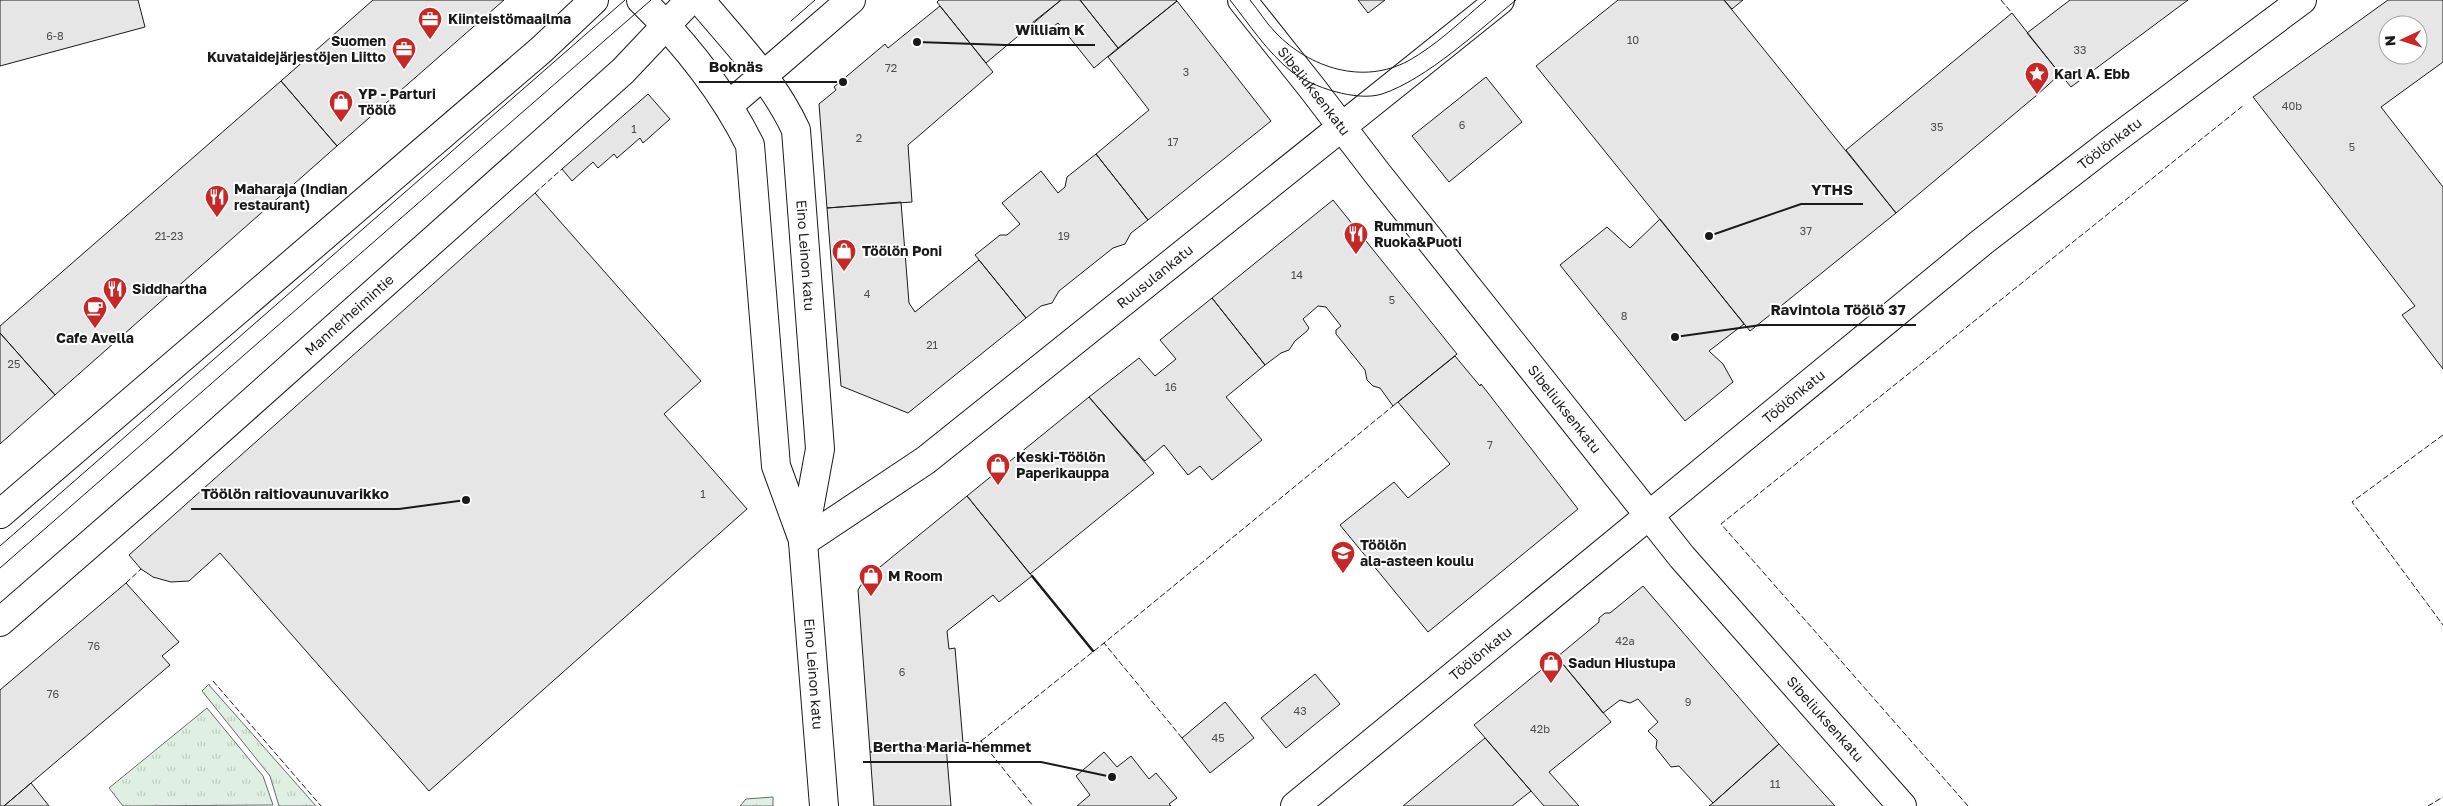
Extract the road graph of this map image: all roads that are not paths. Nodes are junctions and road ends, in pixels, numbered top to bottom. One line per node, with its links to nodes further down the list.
1 (594, 0): 13 (street)
2 (641, 0): 9 (street, Eino Leinon katu)
3 (690, 0): 9 (street, Mannerheimintie)
4 (700, 0): 10 (street, Eino Leinon katu)
5 (851, 0): 10 (street)
6 (1242, 0): 12 (street, Sibeliuksenkatu)
7 (1500, 0): 12 (street, Ruusulankatu)
8 (2302, 0): 14 (street, Töölönkatu)
9 (667, 25): 11 (street, Eino Leinon katu); 16 (street, Mannerheimintie)
10 (763, 76): 11 (street); 15 (street, Eino Leinon katu)
11 (729, 106): 15 (street, Eino Leinon katu)
12 (1341, 126): 14 (street, Sibeliuksenkatu); 15 (street, Ruusulankatu)
13 (0, 514)
14 (1650, 514): 18 (street, Töölönkatu); 19 (street, Sibeliuksenkatu)
15 (803, 542): 17 (street, Eino Leinon katu)
16 (0, 622)
17 (824, 806)
18 (1295, 806)
19 (1902, 806)

